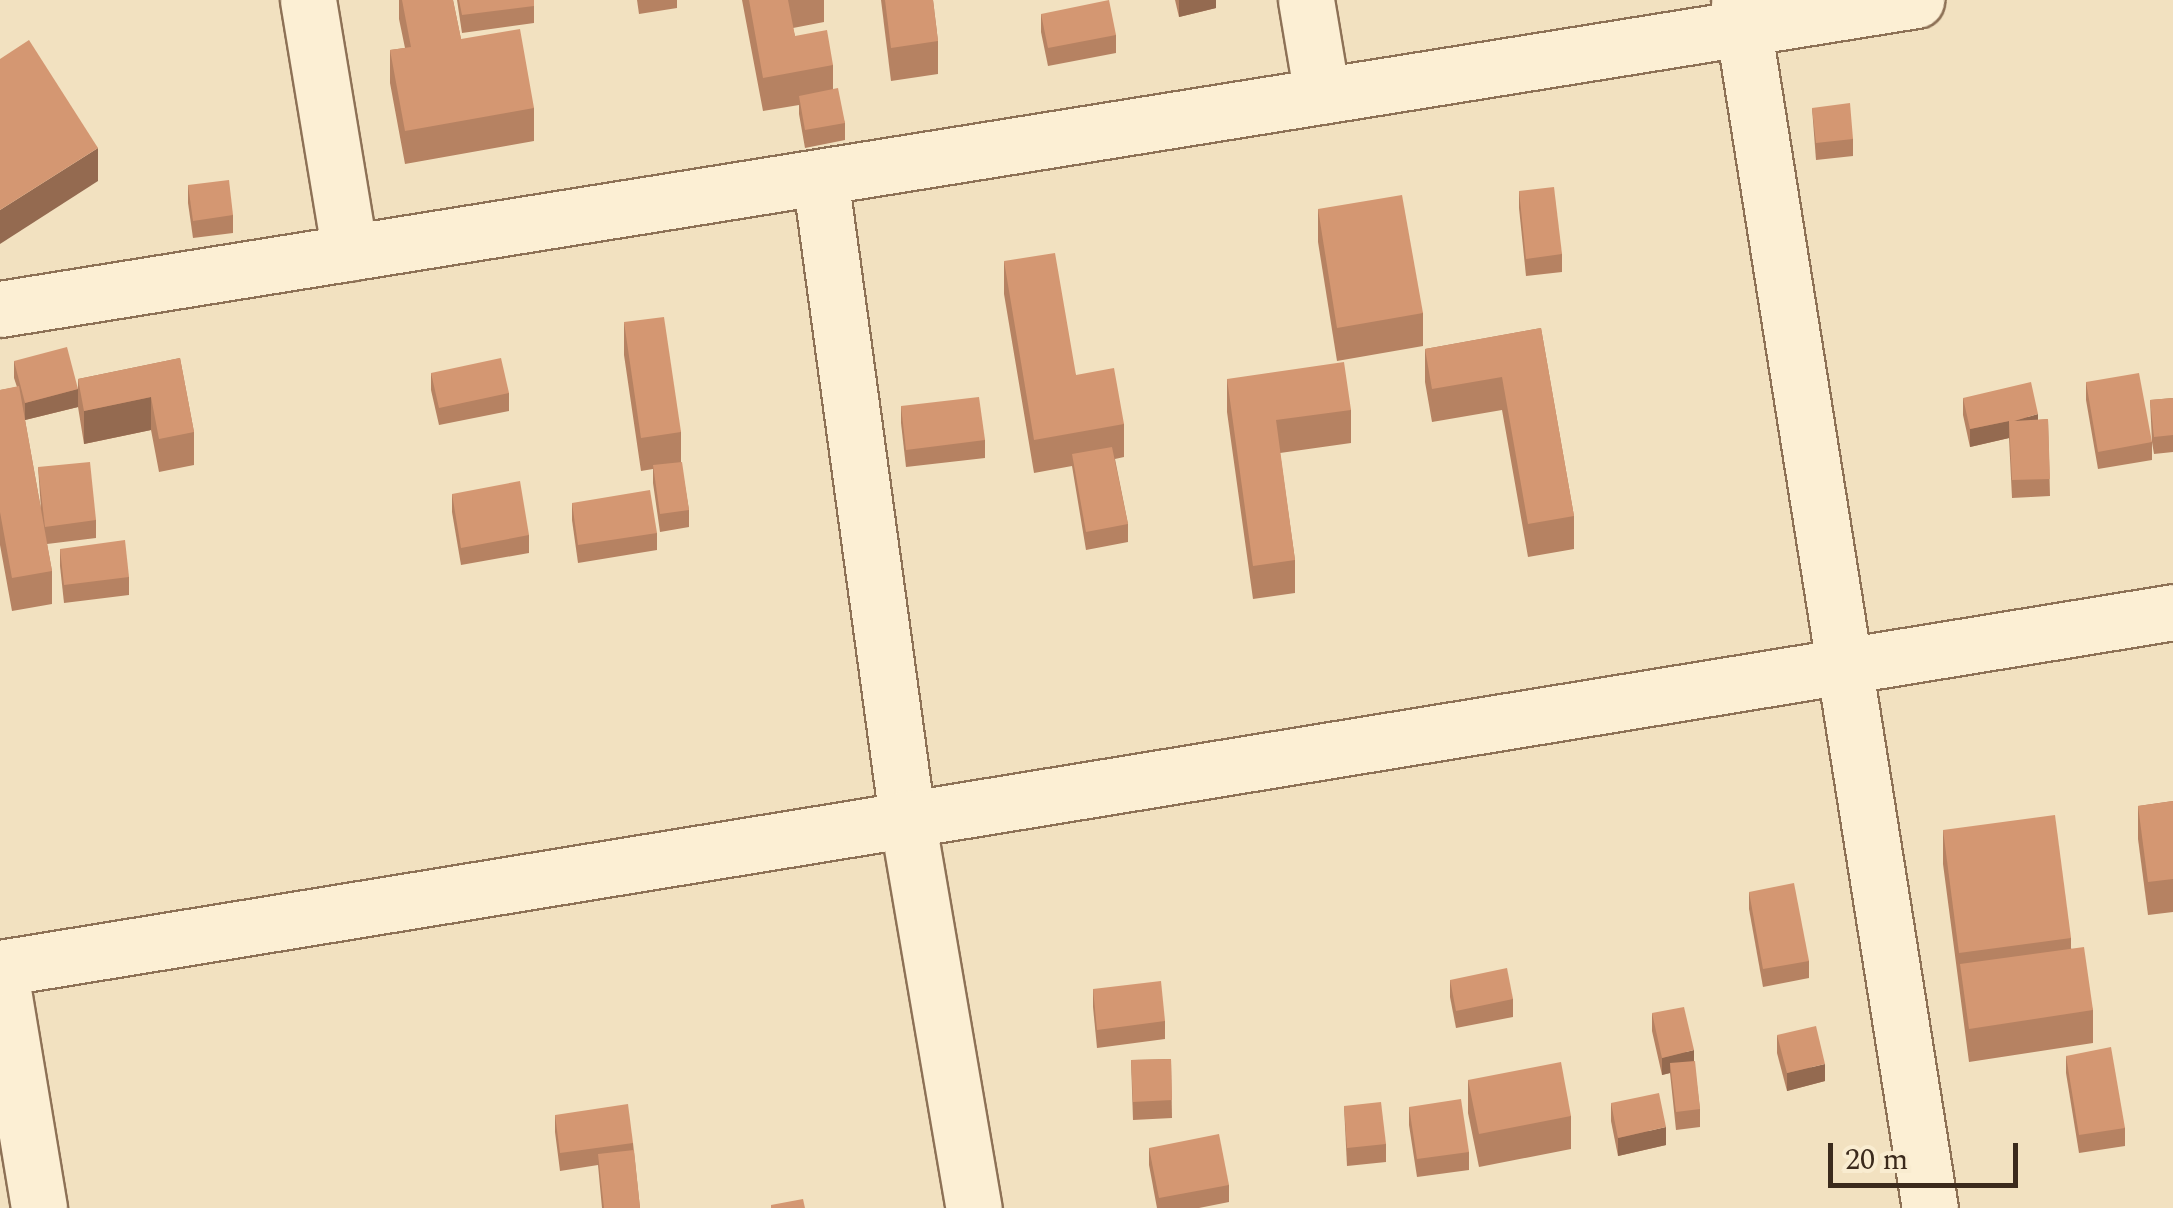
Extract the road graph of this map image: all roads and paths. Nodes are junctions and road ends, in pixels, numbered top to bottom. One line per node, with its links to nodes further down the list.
1 (308, 0): 7 (street)
2 (1306, 0): 5 (street)
3 (1916, 0): 4 (street)
4 (1741, 14): 5 (street); 10 (street)
5 (1322, 96): 6 (street)
6 (820, 177): 7 (street); 11 (street)
7 (350, 253): 8 (street)
8 (0, 309)
9 (2173, 612): 10 (street)
10 (1844, 664): 11 (street); 15 (street)
11 (907, 818): 12 (street); 14 (street)
12 (0, 970): 13 (street)
13 (39, 1208)
14 (974, 1208)
15 (1930, 1208)

